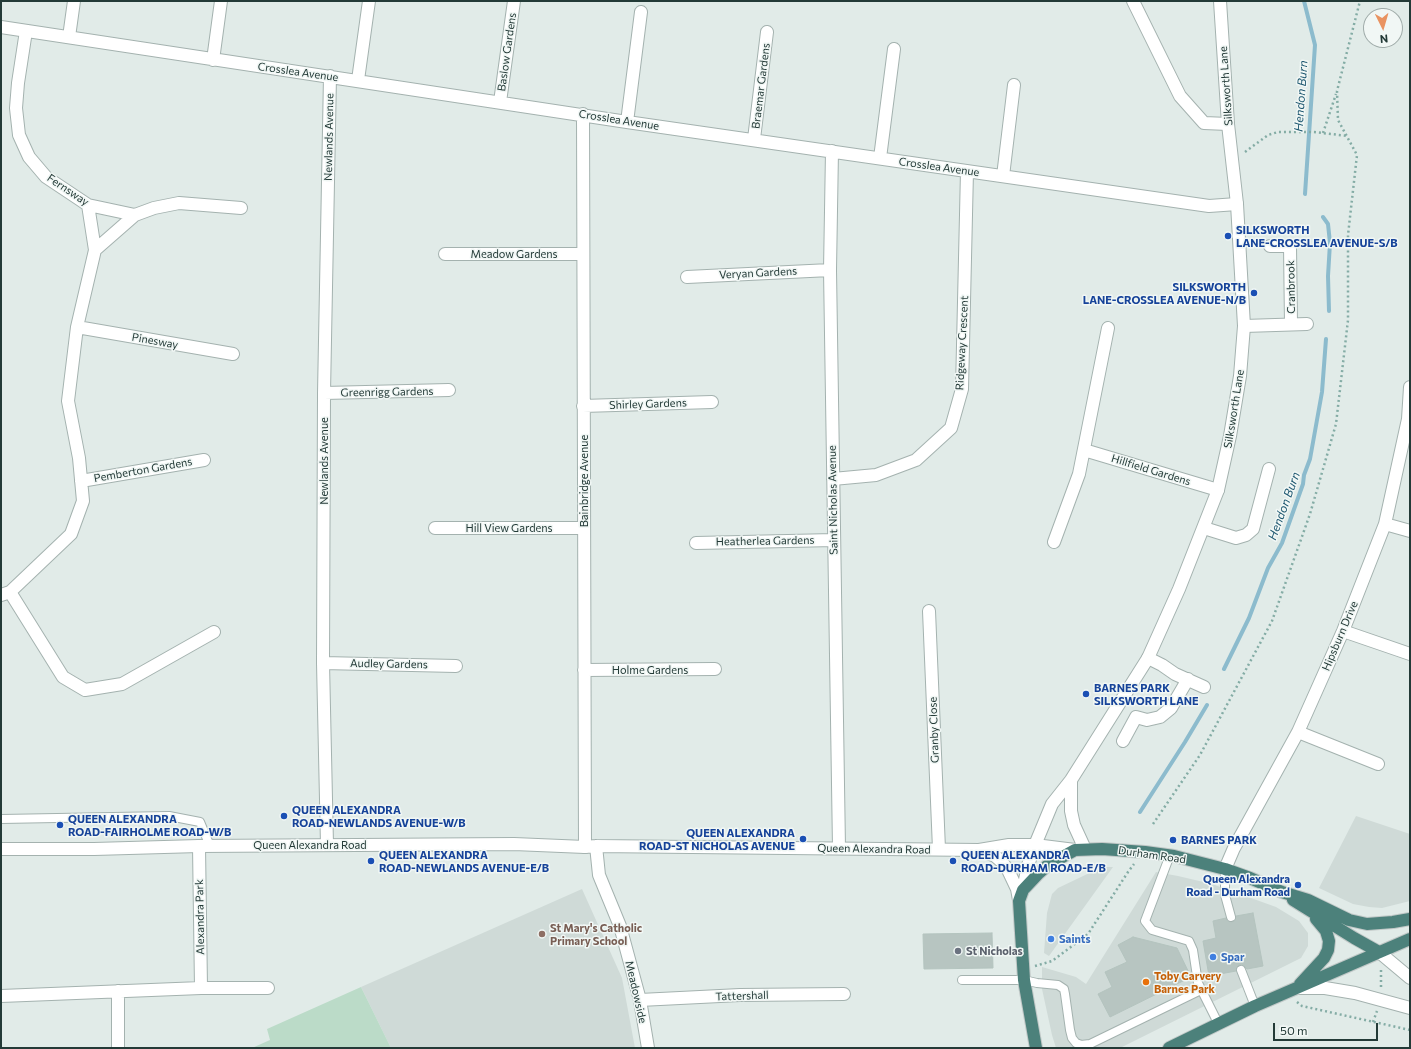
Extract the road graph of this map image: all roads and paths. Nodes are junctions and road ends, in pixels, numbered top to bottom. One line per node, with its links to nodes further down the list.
1 (74, 1): 12 (street)
2 (221, 1): 14 (street)
3 (369, 1): 16 (street)
4 (514, 1): 19 (street, Baslow Gardens)
5 (1133, 1): 22 (street)
6 (1220, 1): 22 (street, Silksworth Lane)
7 (1360, 1): 18 (path)
8 (641, 12): 21 (street)
9 (1, 27): 10 (street, Crosslea Avenue)
10 (26, 31): 12 (street, Crosslea Avenue); 32 (street, Fernsway)
11 (767, 32): 25 (street, Braemar Gardens)
12 (69, 38): 14 (street, Crosslea Avenue)
13 (894, 49): 28 (street)
14 (213, 60): 15 (street, Crosslea Avenue)
15 (330, 76): 16 (street, Crosslea Avenue); 49 (street, Newlands Avenue)
16 (358, 80): 19 (street, Crosslea Avenue)
17 (1014, 85): 30 (street)
18 (1337, 91): 23 (path); 24 (path)
19 (500, 102): 20 (street, Crosslea Avenue)
20 (583, 114): 21 (street, Crosslea Avenue); 38 (street, Bainbridge Avenue)
21 (627, 122): 25 (street, Crosslea Avenue)
22 (1228, 124): 31 (street, Silksworth Lane)
23 (1323, 133): 24 (path); 27 (path)
24 (1348, 136): 84 (path)
25 (754, 139): 26 (street, Crosslea Avenue)
26 (832, 151): 28 (street, Crosslea Avenue); 39 (street, Saint Nicholas Avenue)
27 (1245, 152)
28 (880, 158): 29 (street, Crosslea Avenue)
29 (967, 171): 30 (street, Crosslea Avenue); 56 (street, Ridgeway Crescent)
30 (1003, 176): 31 (street, Crosslea Avenue)
31 (1237, 204): 43 (street, Silksworth Lane)
32 (88, 205): 34 (street, Fernsway); 36 (street)
33 (241, 208): 34 (street)
34 (135, 215): 36 (street)
35 (1270, 246): 41 (street, Cranbrook)
36 (95, 250): 44 (street)
37 (445, 254): 38 (street, Meadow Gardens)
38 (583, 254): 51 (street, Bainbridge Avenue)
39 (830, 270): 40 (street, Veryan Gardens); 56 (street, Saint Nicholas Avenue)
40 (687, 276)
41 (1292, 324): 42 (street, Cranbrook); 43 (street, Cranbrook)
42 (1307, 324)
43 (1244, 326): 58 (street, Silksworth Lane)
44 (77, 327): 46 (street, Pinesway); 57 (street)
45 (1108, 328): 53 (street)
46 (233, 354)
47 (1410, 388): 52 (street, Hipsburn Drive)
48 (449, 390): 49 (street, Greenrigg Gardens)
49 (324, 393): 73 (street, Newlands Avenue)
50 (712, 402): 51 (street, Shirley Gardens)
51 (583, 406): 61 (street, Bainbridge Avenue)
52 (1409, 419): 59 (street, Hipsburn Drive)
53 (1084, 450): 58 (street, Hillfield Gardens); 65 (street)
54 (204, 460): 57 (street, Pemberton Gardens)
55 (1269, 469): 62 (street)
56 (833, 479): 64 (street, Saint Nicholas Avenue)
57 (81, 481): 67 (street)
58 (1218, 490): 62 (street, Silksworth Lane)
59 (1385, 524): 63 (street); 69 (street, Hipsburn Drive)
60 (435, 528): 61 (street, Hill View Gardens)
61 (584, 528): 76 (street, Bainbridge Avenue)
62 (1204, 528): 72 (street, Silksworth Lane)
63 (1410, 531)
64 (834, 540): 66 (street, Heatherlea Gardens); 89 (street, Saint Nicholas Avenue)
65 (1054, 542)
66 (696, 543)
67 (6, 593): 70 (street)
68 (929, 611): 91 (street, Granby Close)
69 (1343, 631): 71 (street); 79 (street, Hipsburn Drive)
70 (214, 632)
71 (1410, 654)
72 (1148, 658): 77 (street); 82 (street, Silksworth Lane)
73 (323, 663): 74 (street, Audley Gardens); 85 (street, Newlands Avenue)
74 (456, 666)
75 (715, 669): 76 (street, Holme Gardens)
76 (584, 670): 88 (street, Bainbridge Avenue)
77 (1188, 679): 78 (street); 80 (street)
78 (1204, 687)
79 (1298, 732): 81 (street); 95 (street, Hipsburn Drive)
80 (1123, 741)
81 (1378, 764)
82 (1071, 780): 86 (street, Silksworth Lane); 92 (street)
83 (1, 819): 87 (lane)
84 (1153, 824)
85 (327, 845): 87 (street, Queen Alexandra Road); 88 (street, Queen Alexandra Road)
86 (1035, 845): 92 (street, Queen Alexandra Road); 93 (street, Queen Alexandra Road); 98 (street, Silksworth Lane)
87 (205, 846): 90 (street, Queen Alexandra Road); 110 (street, Alexandra Park)
88 (590, 847): 89 (street, Queen Alexandra Road); 117 (street, Meadowside)
89 (839, 848): 91 (street, Queen Alexandra Road)
90 (1, 849)
91 (939, 849): 93 (street, Queen Alexandra Road)
92 (1080, 849): 94 (highway, Durham Road); 98 (highway)
93 (979, 850): 98 (street, Queen Alexandra Road)
94 (1170, 855): 95 (highway, Durham Road); 112 (lane)
95 (1225, 869): 97 (highway, Durham Road); 100 (lane)
96 (1128, 872): 109 (path)
97 (1282, 892): 99 (highway, Durham Road); 101 (highway, Durham Road)
98 (1021, 896): 108 (highway)
99 (1309, 911): 103 (highway, Durham Road); 113 (highway, Durham Road)
100 (1231, 917)
101 (1410, 919)
102 (1410, 939): 103 (highway, Durham Road)
103 (1379, 952): 104 (street); 113 (highway, Durham Road)
104 (1392, 963): 106 (street); 118 (path)
105 (1241, 970): 119 (lane)
106 (1410, 978)
107 (962, 980): 108 (lane)
108 (1024, 980): 109 (lane); 126 (highway)
109 (1037, 983): 112 (lane)
110 (201, 988): 111 (street); 114 (street)
111 (268, 988)
112 (1201, 990): 122 (lane)
113 (1291, 990): 118 (street); 119 (highway, Durham Road); 121 (path)
114 (118, 991): 116 (street); 124 (street)
115 (844, 994): 117 (street, Tattershall)
116 (1, 996)
117 (640, 1000): 125 (street, Meadowside)
118 (1380, 1000): 120 (street); 121 (path)
119 (1255, 1006): 122 (highway, Durham Road)
120 (1410, 1008)
121 (1374, 1022): 123 (path)
122 (1218, 1023): 127 (highway, Durham Road)
123 (1410, 1030)
124 (118, 1048)
125 (648, 1048)
126 (1036, 1048)
127 (1169, 1048)

